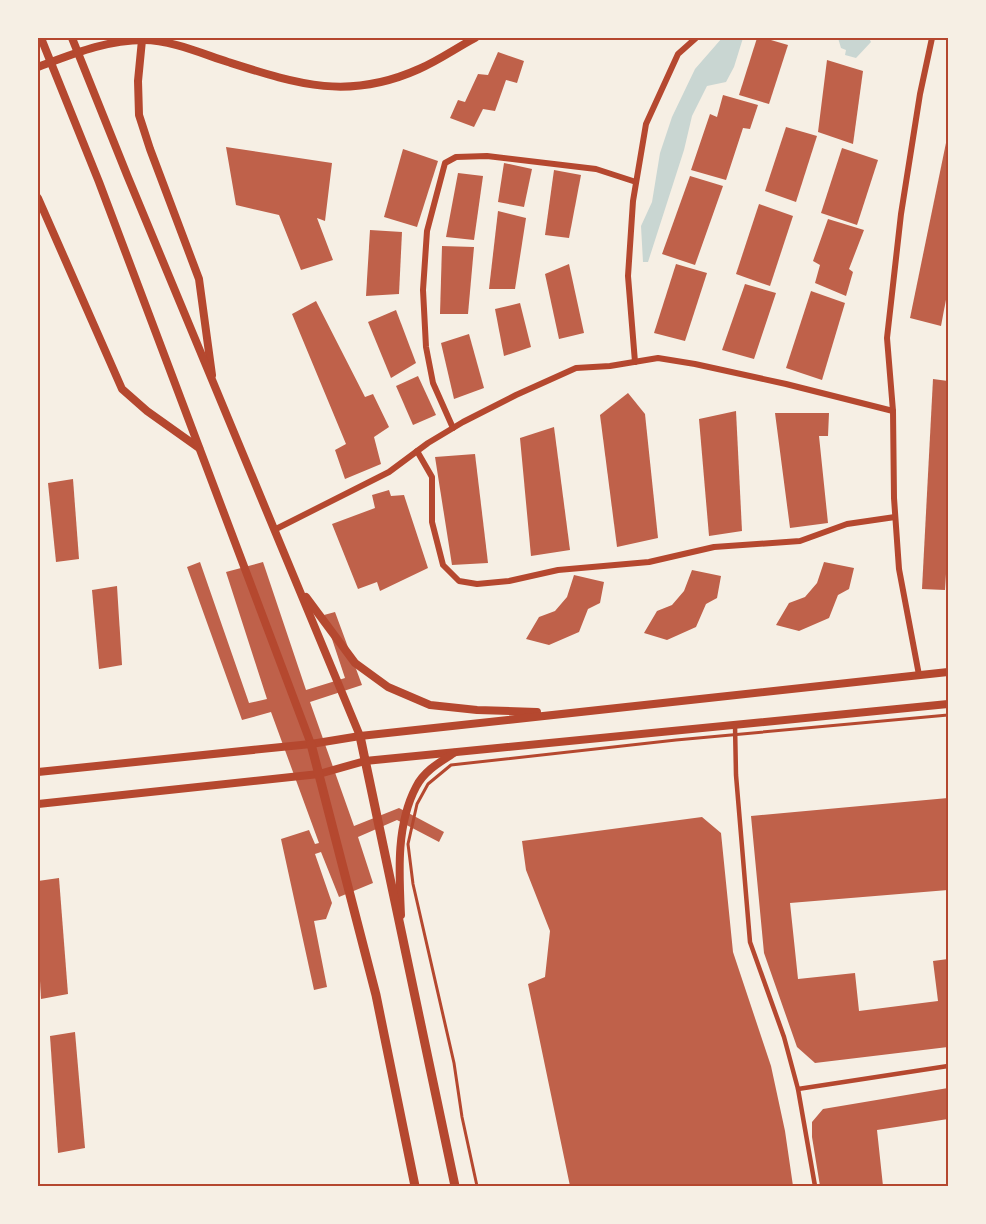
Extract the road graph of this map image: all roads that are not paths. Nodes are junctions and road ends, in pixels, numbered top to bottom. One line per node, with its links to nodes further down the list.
1 (41, 38): 14 (main road)
2 (72, 38): 11 (main road)
3 (474, 38): 6 (street)
4 (696, 38): 8 (street)
5 (932, 38): 12 (street)
6 (142, 40): 7 (street); 11 (street)
7 (38, 66)
8 (636, 182): 10 (street); 13 (street)
9 (38, 198): 14 (street)
10 (635, 362): 12 (street); 13 (street)
11 (213, 383): 17 (main road)
12 (893, 411): 16 (street)
13 (453, 428): 15 (street)
14 (199, 448): 26 (main road)
15 (417, 451): 16 (street); 17 (street)
16 (895, 518): 20 (street)
17 (274, 530): 18 (main road)
18 (297, 584): 22 (main road); 25 (main road)
19 (948, 672): 20 (main road)
20 (919, 675): 22 (main road)
21 (948, 704): 24 (main road)
22 (567, 714): 25 (main road)
23 (948, 715): 24 (lane)
24 (735, 730): 27 (main road); 34 (street); 37 (lane)
25 (360, 736): 26 (main road); 28 (main road)
26 (311, 744): 29 (main road); 30 (main road)
27 (454, 752): 28 (main road); 32 (main road)
28 (365, 761): 30 (main road); 32 (main road)
29 (38, 772)
30 (319, 774): 31 (main road); 35 (main road)
31 (38, 804)
32 (401, 930): 36 (main road)
33 (948, 1066): 34 (street)
34 (798, 1089): 38 (street)
35 (415, 1186)
36 (455, 1186)
37 (477, 1186)
38 (815, 1186)

